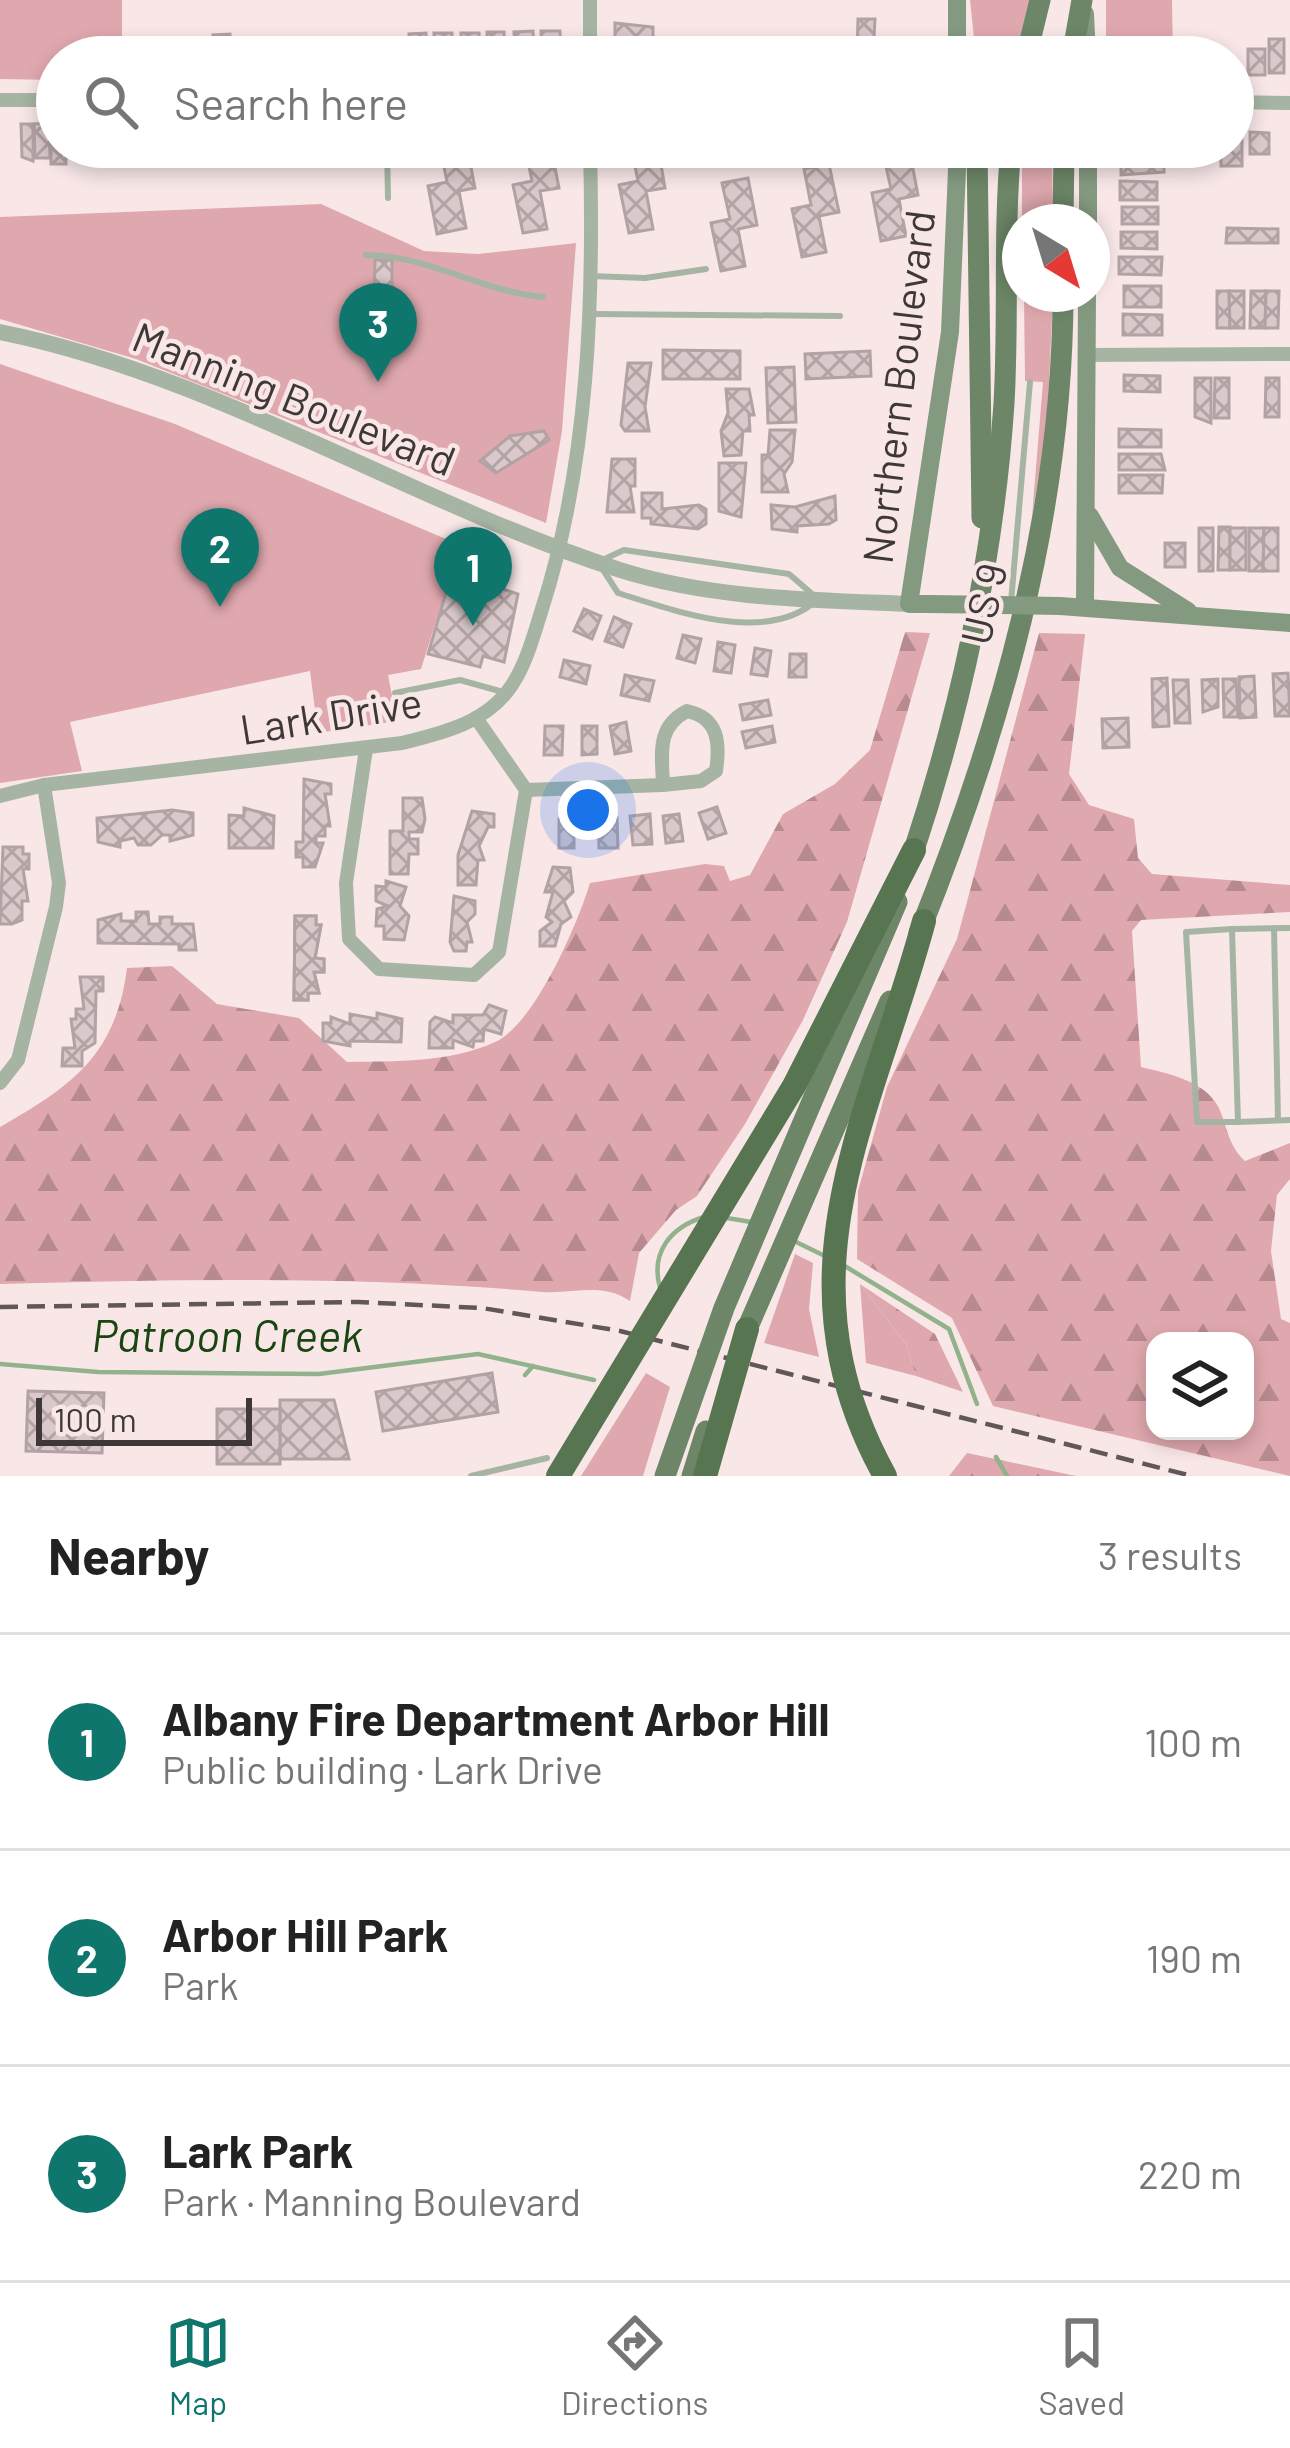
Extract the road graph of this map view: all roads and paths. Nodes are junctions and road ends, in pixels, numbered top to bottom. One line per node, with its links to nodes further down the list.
1 (590, 0): 5 (street)
2 (957, 0): 6 (main road)
3 (1040, 0): 7 (main road)
4 (1083, 0): 8 (main road); 9 (main road)
5 (590, 36)
6 (958, 36)
7 (1031, 36)
8 (1076, 36)
9 (1086, 36)
10 (0, 100): 11 (street)
11 (36, 100)
12 (1254, 102): 13 (street)
13 (1290, 103)
14 (387, 168): 21 (lane)
15 (590, 168): 26 (street, Lark Drive)
16 (957, 168): 41 (main road, Northern Boulevard)
17 (976, 168): 39 (main road)
18 (1010, 168): 39 (main road, US 9)
19 (1064, 168): 22 (main road)
20 (1088, 168): 23 (main road)
21 (388, 197)
22 (1063, 204)
23 (1088, 204)
24 (366, 255): 27 (lane)
25 (706, 269): 26 (lane)
26 (591, 276): 30 (street, Lark Drive)
27 (543, 297)
28 (1062, 312): 45 (main road, US 9 / US 9)
29 (1088, 312): 34 (main road)
30 (591, 314): 31 (lane); 37 (street, Lark Drive)
31 (840, 316)
32 (0, 332): 37 (street, Manning Boulevard)
33 (1290, 354): 34 (street)
34 (1087, 355): 36 (main road)
35 (1030, 382): 45 (lane)
36 (1087, 510): 42 (main road); 43 (main road)
37 (562, 548): 38 (street, Manning Boulevard); 47 (street, Lark Drive)
38 (598, 562): 40 (street, Manning Boulevard); 40 (lane)
39 (984, 573): 54 (main road, US 9)
40 (818, 599): 41 (street, Manning Boulevard)
41 (919, 604): 42 (main road, Northern Boulevard, bridge)
42 (1085, 607): 43 (main road, Northern Boulevard)
43 (1203, 618): 44 (main road, Northern Boulevard)
44 (1290, 623)
45 (1012, 659): 55 (main road, US 9 / US 9)
46 (395, 693): 47 (lane)
47 (506, 693): 48 (street, Lark Drive)
48 (476, 718): 49 (street, Lark Drive); 52 (street)
49 (366, 749): 50 (street, Lark Drive); 52 (street)
50 (44, 785): 53 (street, Lark Drive); 59 (street)
51 (663, 785): 51 (street); 52 (street)
52 (526, 790)
53 (0, 796)
54 (914, 850): 64 (highway, bridge); 66 (main road, US 9, bridge)
55 (924, 921): 63 (main road, US 9, bridge); 69 (highway, bridge)
56 (1274, 928): 57 (lane); 58 (lane); 60 (lane)
57 (1290, 928)
58 (1232, 929): 62 (lane); 62 (lane)
59 (0, 1083)
60 (1278, 1120): 61 (lane); 62 (lane)
61 (1290, 1120)
62 (1238, 1122)
63 (748, 1329): 67 (main road, US 9, bridge); 68 (highway, bridge)
64 (553, 1467): 65 (lane)
65 (471, 1476)
66 (665, 1476)
67 (692, 1476)
68 (705, 1476)
69 (885, 1476)

